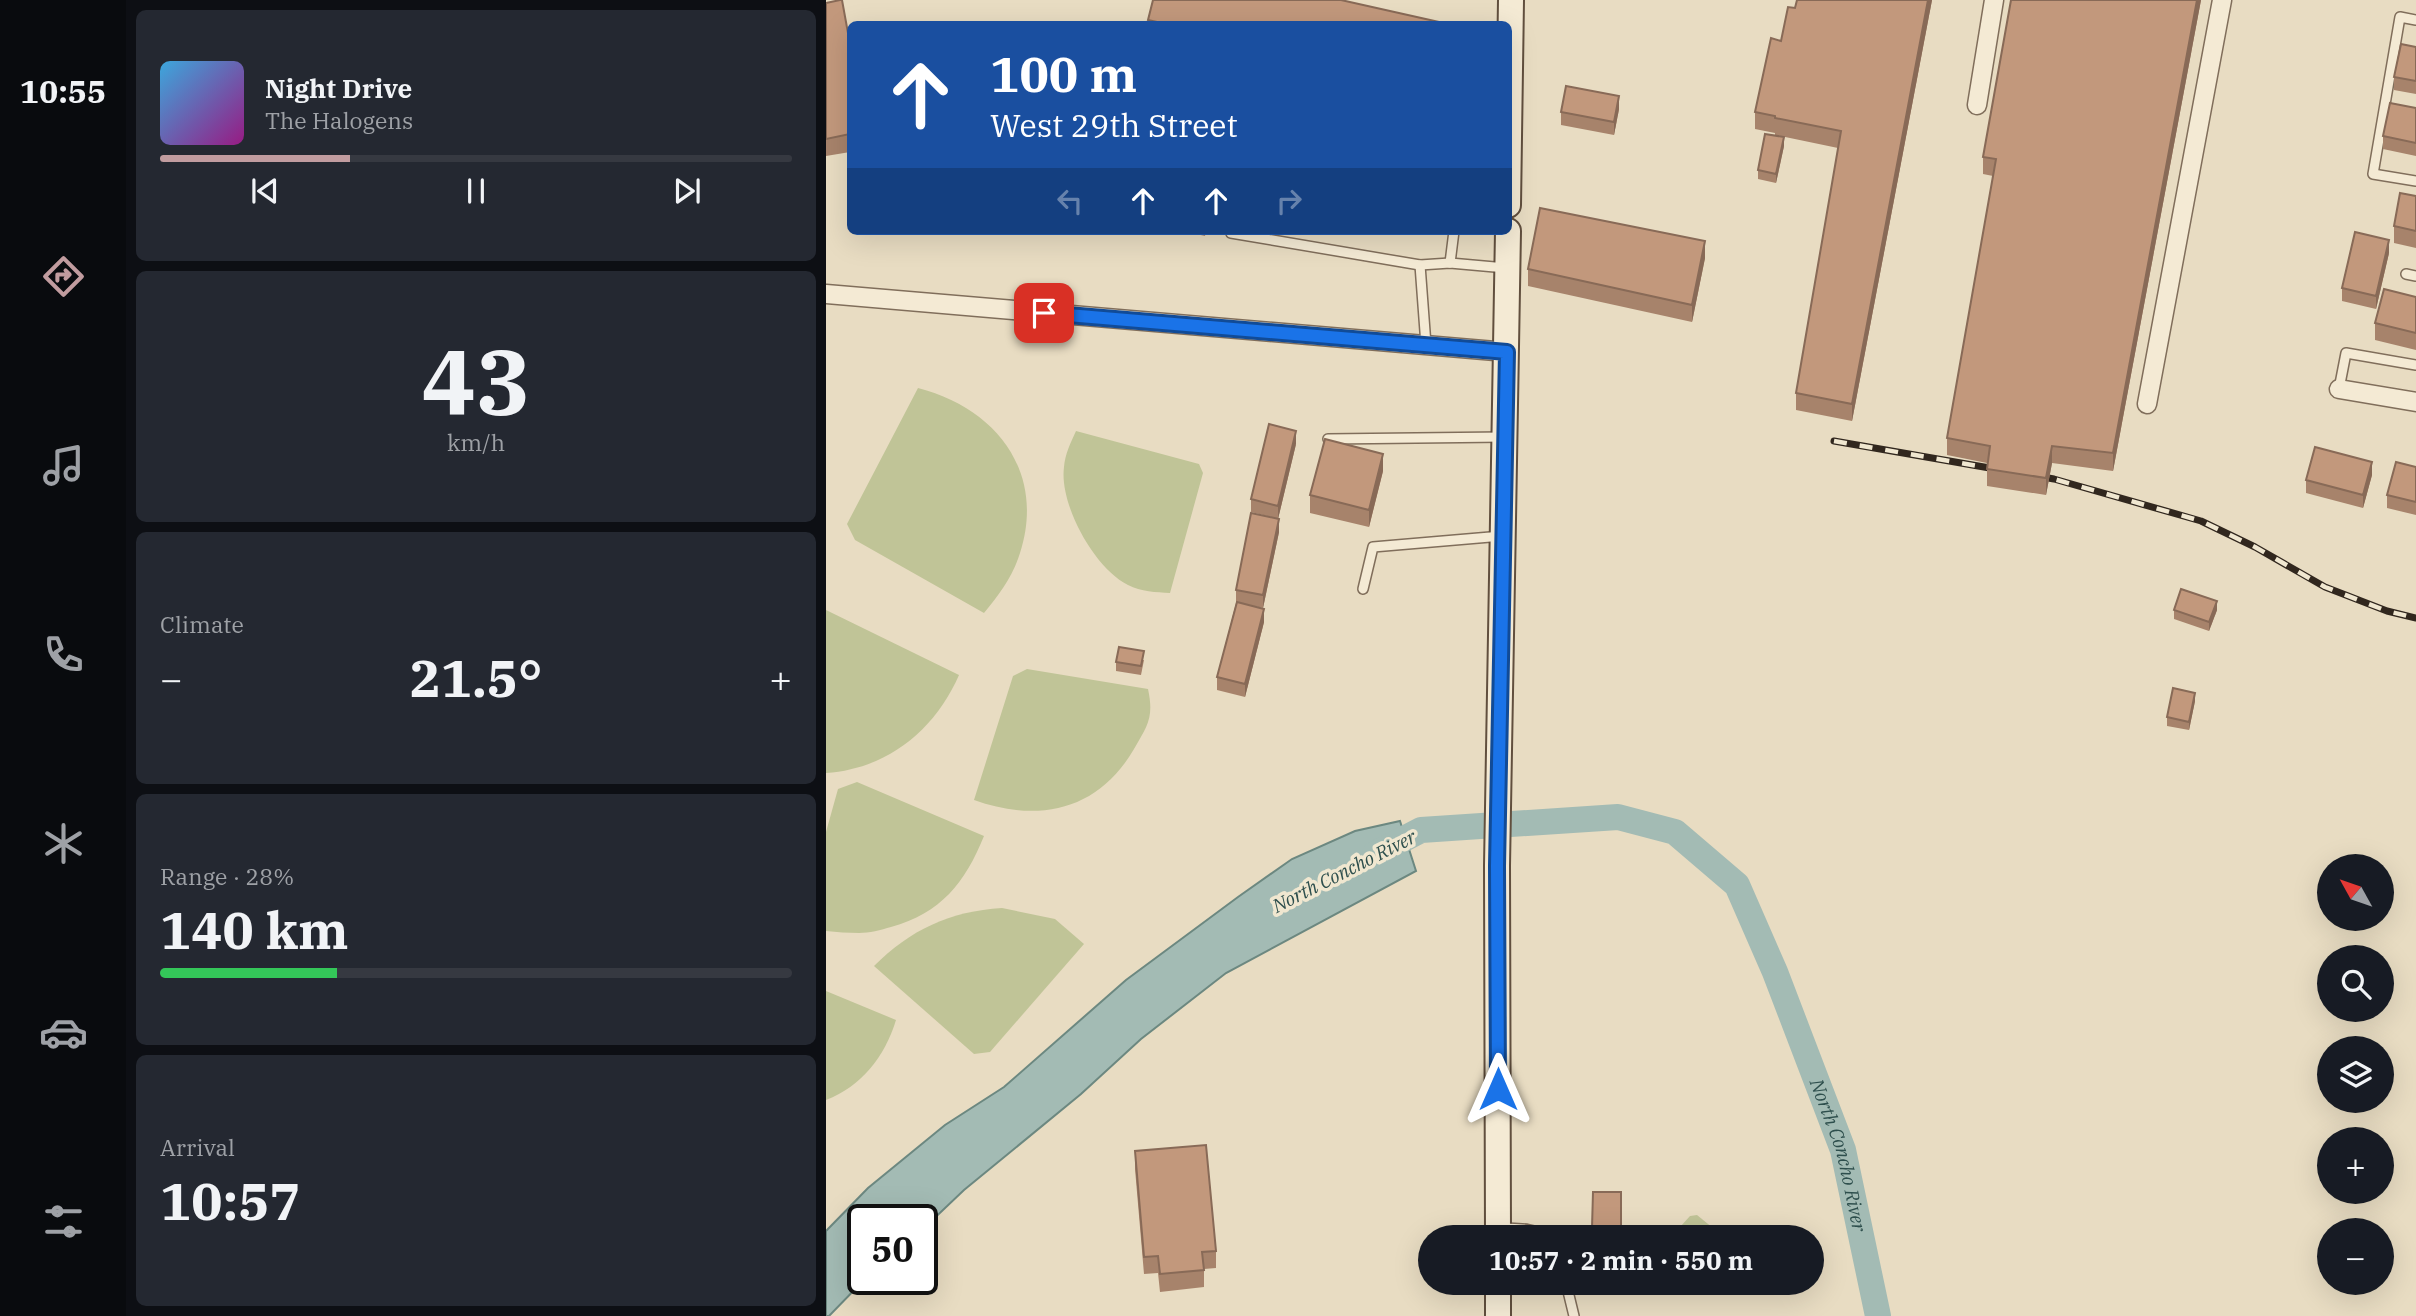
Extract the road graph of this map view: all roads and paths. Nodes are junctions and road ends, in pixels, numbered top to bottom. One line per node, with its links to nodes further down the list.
1 (1511, 0): 5 (main road)
2 (1994, 0): 6 (street)
3 (2222, 0): 20 (street)
4 (2416, 20): 7 (lane)
5 (1511, 21)
6 (1977, 105)
7 (2416, 181)
8 (1243, 235): 12 (lane)
9 (1454, 235): 11 (lane)
10 (1508, 235): 13 (main road)
11 (1450, 263): 12 (lane); 13 (lane)
12 (1420, 265): 15 (lane)
13 (1508, 268): 16 (main road)
14 (826, 294): 15 (street)
15 (1426, 345): 16 (street)
16 (1507, 352): 21 (main road)
17 (2416, 365): 18 (lane)
18 (2339, 389): 19 (street)
19 (2416, 402)
20 (2147, 404)
21 (1505, 437): 22 (lane); 23 (main road)
22 (1328, 439)
23 (1503, 536): 24 (lane); 25 (main road)
24 (1363, 589)
25 (1498, 1225)
26 (1498, 1295): 28 (main road)
27 (1569, 1295): 29 (lane)
28 (1498, 1316)
29 (1574, 1316)

